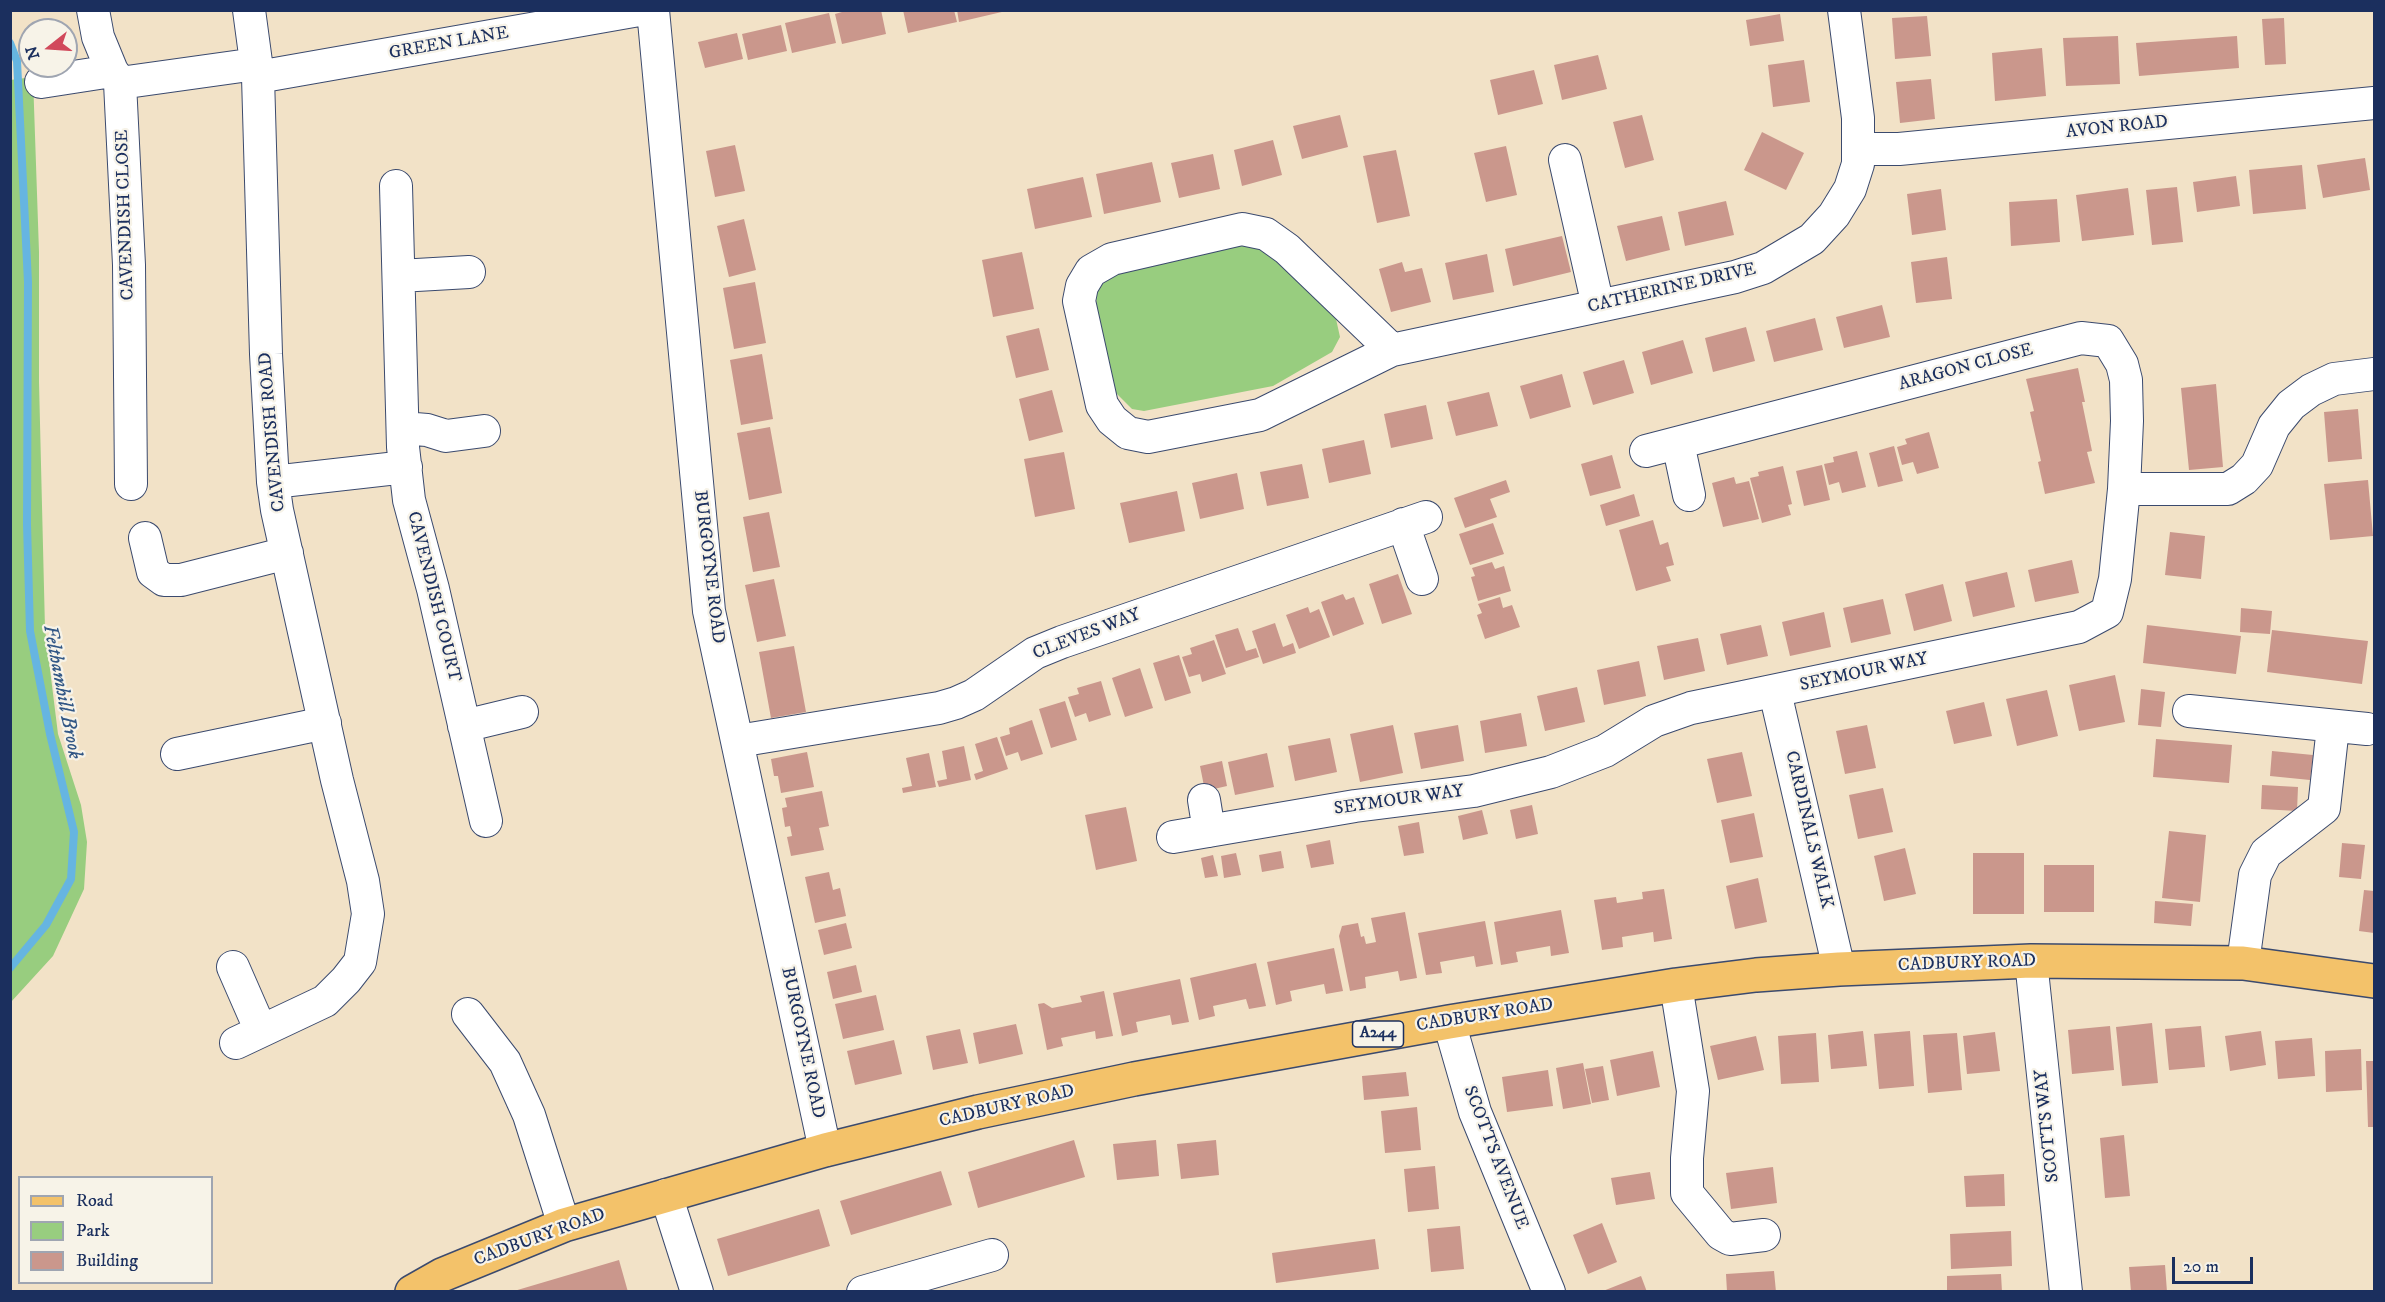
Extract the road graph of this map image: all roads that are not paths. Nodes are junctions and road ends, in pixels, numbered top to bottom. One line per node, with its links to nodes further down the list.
1 (93, 10): 7 (street, CAVENDISH CLOSE)
2 (249, 10): 6 (street, CAVENDISH ROAD)
3 (639, 10): 6 (street, GREEN LANE)
4 (653, 10): 37 (street, BURGOYNE ROAD)
5 (1844, 10): 10 (street, CATHERINE DRIVE)
6 (257, 71): 7 (street); 23 (street, CAVENDISH ROAD)
7 (116, 77): 8 (street); 24 (street, CAVENDISH CLOSE)
8 (41, 82)
9 (2374, 103): 10 (street, AVON ROAD)
10 (1859, 149): 15 (street, CATHERINE DRIVE)
11 (1565, 160): 15 (street)
12 (396, 186): 14 (street, CAVENDISH COURT)
13 (469, 272): 14 (street)
14 (399, 276): 18 (street, CAVENDISH COURT)
15 (1598, 306): 16 (street, CATHERINE DRIVE)
16 (1392, 350): 16 (street, CATHERINE DRIVE)
17 (2374, 374): 25 (street)
18 (403, 428): 19 (street); 22 (street, CAVENDISH COURT)
19 (483, 431)
20 (1678, 443): 21 (street, ARAGON CLOSE); 25 (street, ARAGON CLOSE); 26 (street)
21 (1646, 451)
22 (406, 467): 23 (street); 34 (street, CAVENDISH COURT)
23 (273, 482): 28 (street, CAVENDISH ROAD)
24 (131, 484)
25 (2124, 489): 30 (street, SEYMOUR WAY)
26 (1689, 495)
27 (145, 538): 28 (street)
28 (287, 553): 33 (street, CAVENDISH ROAD)
29 (1422, 579): 37 (street, CLEVES WAY)
30 (1775, 692): 41 (street, SEYMOUR WAY); 46 (street, CARDINALS WALK)
31 (2189, 711): 35 (street)
32 (522, 712): 34 (street)
33 (325, 723): 38 (street); 45 (street, CAVENDISH ROAD)
34 (464, 726): 40 (street, CAVENDISH COURT)
35 (2333, 727): 36 (street); 44 (street)
36 (2367, 729)
37 (738, 741): 51 (street, BURGOYNE ROAD)
38 (177, 754)
39 (1204, 800): 41 (street)
40 (486, 821)
41 (1209, 831): 42 (street, SEYMOUR WAY)
42 (1173, 837)
43 (2031, 961): 44 (main road, CADBURY ROAD / A244); 46 (main road, CADBURY ROAD / A244); 60 (street, SCOTTS WAY)
44 (2243, 963): 47 (main road, CADBURY ROAD / A244)
45 (233, 968)
46 (1839, 969): 48 (main road, CADBURY ROAD / A244)
47 (2374, 981)
48 (1676, 985): 50 (main road, CADBURY ROAD / A244); 54 (street)
49 (468, 1014): 53 (street)
50 (1449, 1022): 51 (main road, CADBURY ROAD / A244); 56 (street, SCOTTS AVENUE)
51 (825, 1150): 52 (main road, CADBURY ROAD / A244)
52 (666, 1195): 53 (main road, CADBURY ROAD / A244); 58 (street)
53 (564, 1225): 57 (main road, CADBURY ROAD / A244)
54 (1764, 1235)
55 (992, 1255): 59 (street)
56 (1543, 1290)
57 (412, 1292)
58 (697, 1292)
59 (863, 1292)
60 (2066, 1292)

